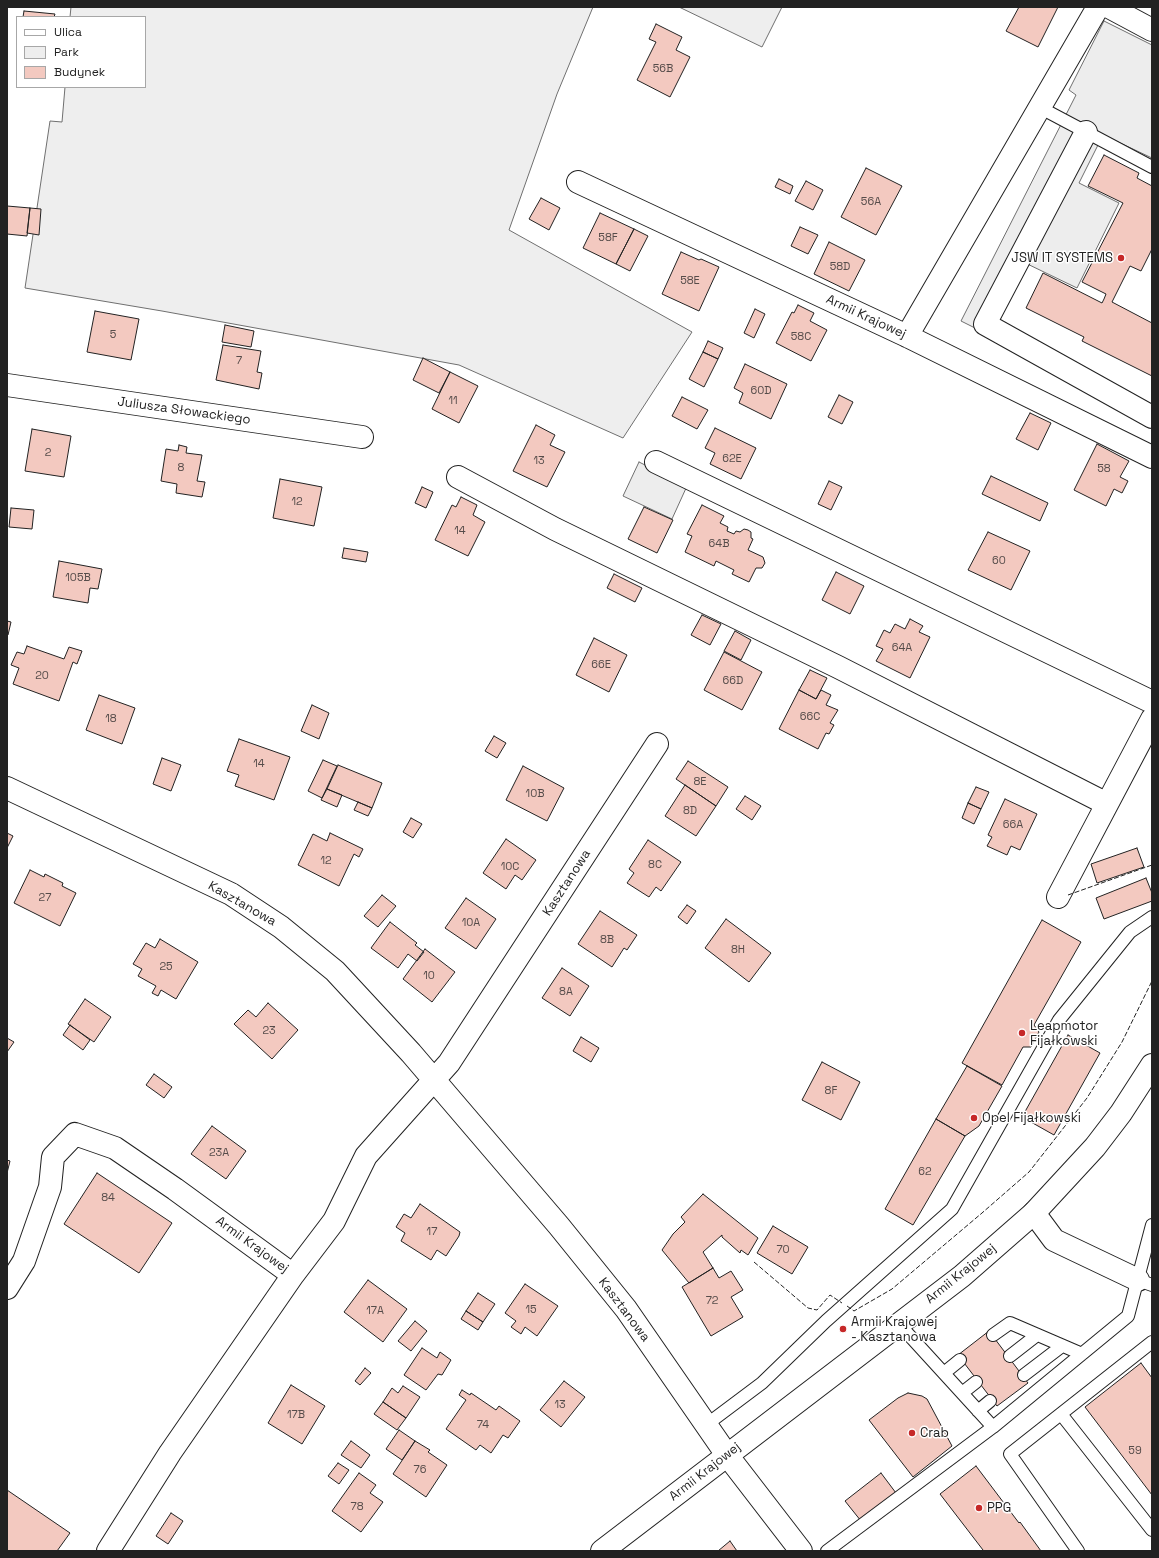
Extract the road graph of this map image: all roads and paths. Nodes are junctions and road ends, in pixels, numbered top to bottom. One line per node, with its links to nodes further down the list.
1 (1098, 7): 4 (street)
2 (1109, 7): 3 (street)
3 (1152, 30)
4 (1040, 107): 5 (lane); 8 (street)
5 (1086, 132): 6 (lane); 10 (street)
6 (1152, 167)
7 (578, 182): 8 (street, Armii Krajowej)
8 (907, 336): 12 (street, Armii Krajowej)
9 (7, 385): 11 (street, Juliusza Słowackiego)
10 (1152, 417)
11 (362, 437)
12 (1152, 457)
13 (656, 462): 15 (street)
14 (458, 477): 19 (street)
15 (1152, 702)
16 (1152, 719): 19 (street)
17 (657, 744): 23 (street, Kasztanowa)
18 (7, 788): 23 (street, Kasztanowa)
19 (1107, 804): 20 (street)
20 (1058, 897)
21 (1152, 917): 44 (lane)
22 (1152, 1065): 24 (street, Armii Krajowej)
23 (434, 1080): 26 (street); 44 (street, Kasztanowa)
24 (1034, 1213): 27 (street); 29 (street, Armii Krajowej)
25 (1152, 1224): 27 (lane)
26 (293, 1275): 28 (street, Armii Krajowej); 48 (street, Armii Krajowej)
27 (1145, 1282): 34 (lane)
28 (7, 1288)
29 (898, 1323): 37 (lane); 46 (street, Armii Krajowej)
30 (993, 1335): 31 (lane)
31 (1037, 1336): 33 (lane); 35 (lane)
32 (1152, 1342): 43 (lane)
33 (1062, 1346): 34 (lane); 38 (lane)
34 (1082, 1354): 45 (lane)
35 (1010, 1356)
36 (960, 1360): 37 (lane)
37 (944, 1373): 40 (lane)
38 (1024, 1375)
39 (976, 1382): 40 (lane)
40 (962, 1393): 42 (lane)
41 (990, 1401): 42 (lane)
42 (978, 1411): 45 (lane)
43 (1061, 1414): 47 (lane); 52 (lane)
44 (706, 1425): 46 (street, Kasztanowa)
45 (993, 1427): 51 (lane)
46 (727, 1455): 49 (street, Armii Krajowej); 50 (street, Kasztanowa)
47 (1152, 1530)
48 (108, 1551)
49 (602, 1551)
50 (801, 1551)
51 (827, 1551)
52 (1078, 1551)

